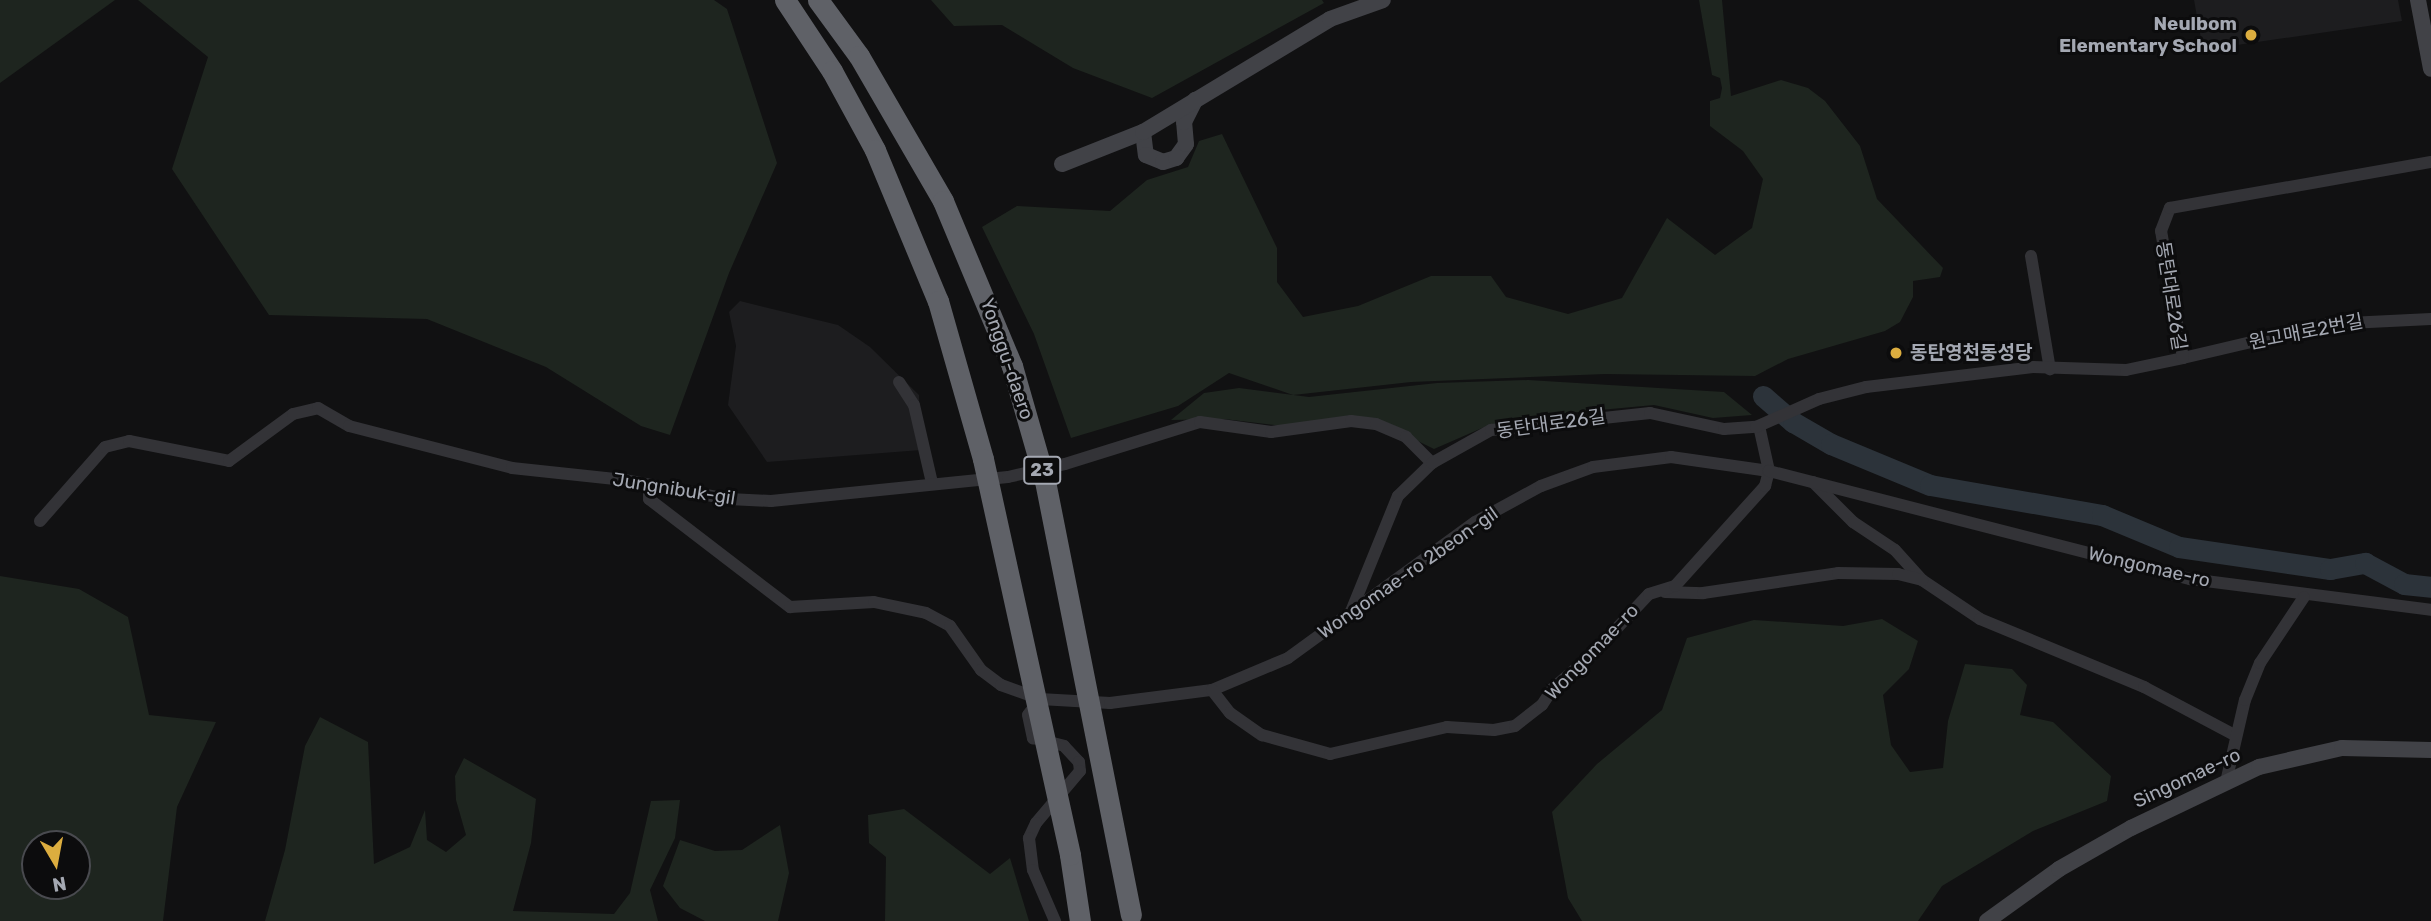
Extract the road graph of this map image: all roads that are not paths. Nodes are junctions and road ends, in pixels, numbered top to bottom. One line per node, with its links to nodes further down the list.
1 (785, 0): 34 (highway, bridge)
2 (818, 0): 32 (highway, Yonggu-daero / 23, bridge)
3 (1383, 0): 6 (street)
4 (2418, 0): 5 (street)
5 (2431, 69)
6 (1195, 100): 7 (street); 7 (street)
7 (1143, 132): 9 (street)
8 (2431, 162): 12 (street, 동탄대로26길)
9 (1062, 164)
10 (2031, 256): 13 (street)
11 (2431, 318): 12 (street, 원고매로2번길)
12 (2183, 358): 13 (street, 동탄대로26길)
13 (2050, 369): 15 (street, 동탄대로26길)
14 (899, 382): 19 (street)
15 (1762, 425): 16 (street, 동탄대로26길); 17 (street)
16 (1432, 463): 19 (street, Jungnibuk-gil); 26 (street, 동탄대로26길)
17 (1769, 471): 18 (street, Wongomae-ro); 23 (street, Wongomae-ro); 26 (street, Wongomae-ro 2beon-gil)
18 (1810, 480): 22 (street); 24 (street, Wongomae-ro)
19 (932, 484): 20 (street, Jungnibuk-gil)
20 (649, 485): 21 (street, Jungnibuk-gil); 28 (street)
21 (40, 521)
22 (1922, 580): 23 (street); 29 (street)
23 (1665, 592): 27 (street, Wongomae-ro)
24 (2304, 597): 25 (street, Wongomae-ro); 29 (street)
25 (2431, 610)
26 (1350, 614): 27 (street, Wongomae-ro 2beon-gil)
27 (1212, 690): 28 (street)
28 (1040, 699): 33 (street)
29 (2236, 736): 31 (street)
30 (2431, 750): 31 (street, Singomae-ro)
31 (2226, 782): 35 (street, Singomae-ro)
32 (1131, 918)
33 (1055, 921)
34 (1080, 921)
35 (1987, 921)

